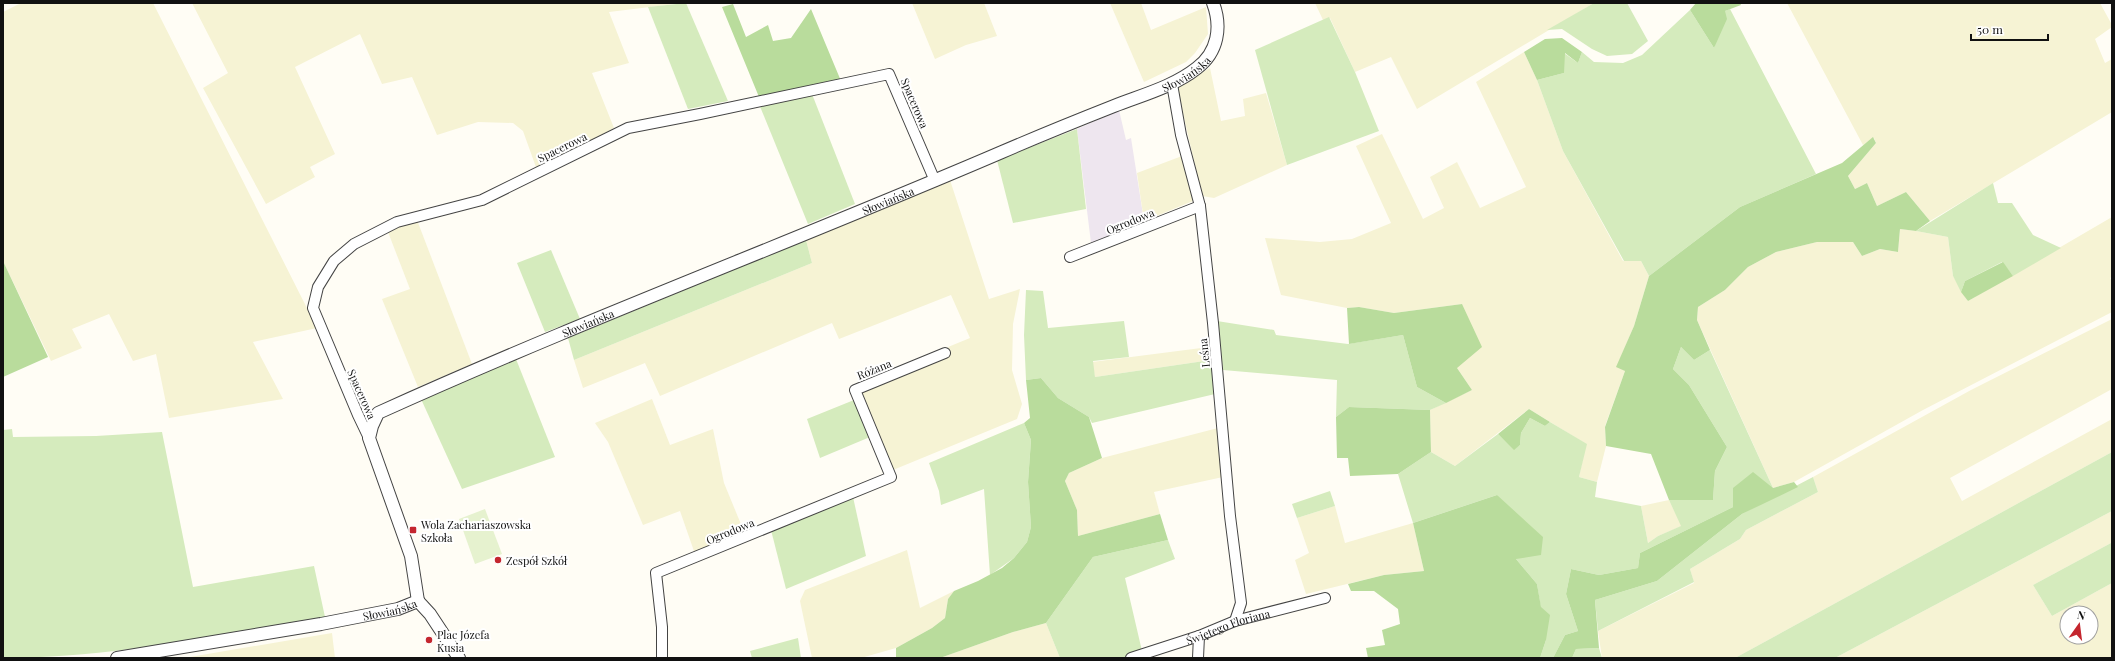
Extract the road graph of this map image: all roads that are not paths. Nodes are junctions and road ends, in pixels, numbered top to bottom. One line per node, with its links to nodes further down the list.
1 (1213, 3): 2 (street, Słowiańska)
2 (1172, 84): 3 (street, Słowiańska); 4 (street, Leśna)
3 (935, 181): 7 (street, Słowiańska); 7 (street, Spacerowa)
4 (1200, 206): 5 (street, Ogrodowa); 11 (street, Leśna)
5 (1070, 257)
6 (945, 353): 8 (street, Różana)
7 (369, 438): 10 (street, Słowiańska)
8 (891, 477): 15 (street, Ogrodowa)
9 (1325, 598): 11 (street, Świętego Floriana)
10 (418, 601): 13 (street, Słowiańska); 14 (street)
11 (1235, 621): 12 (street, Świętego Floriana)
12 (1199, 636): 16 (street, Świętego Floriana); 17 (street)
13 (117, 658)
14 (459, 658)
15 (662, 658)
16 (1131, 658)
17 (1198, 658)

